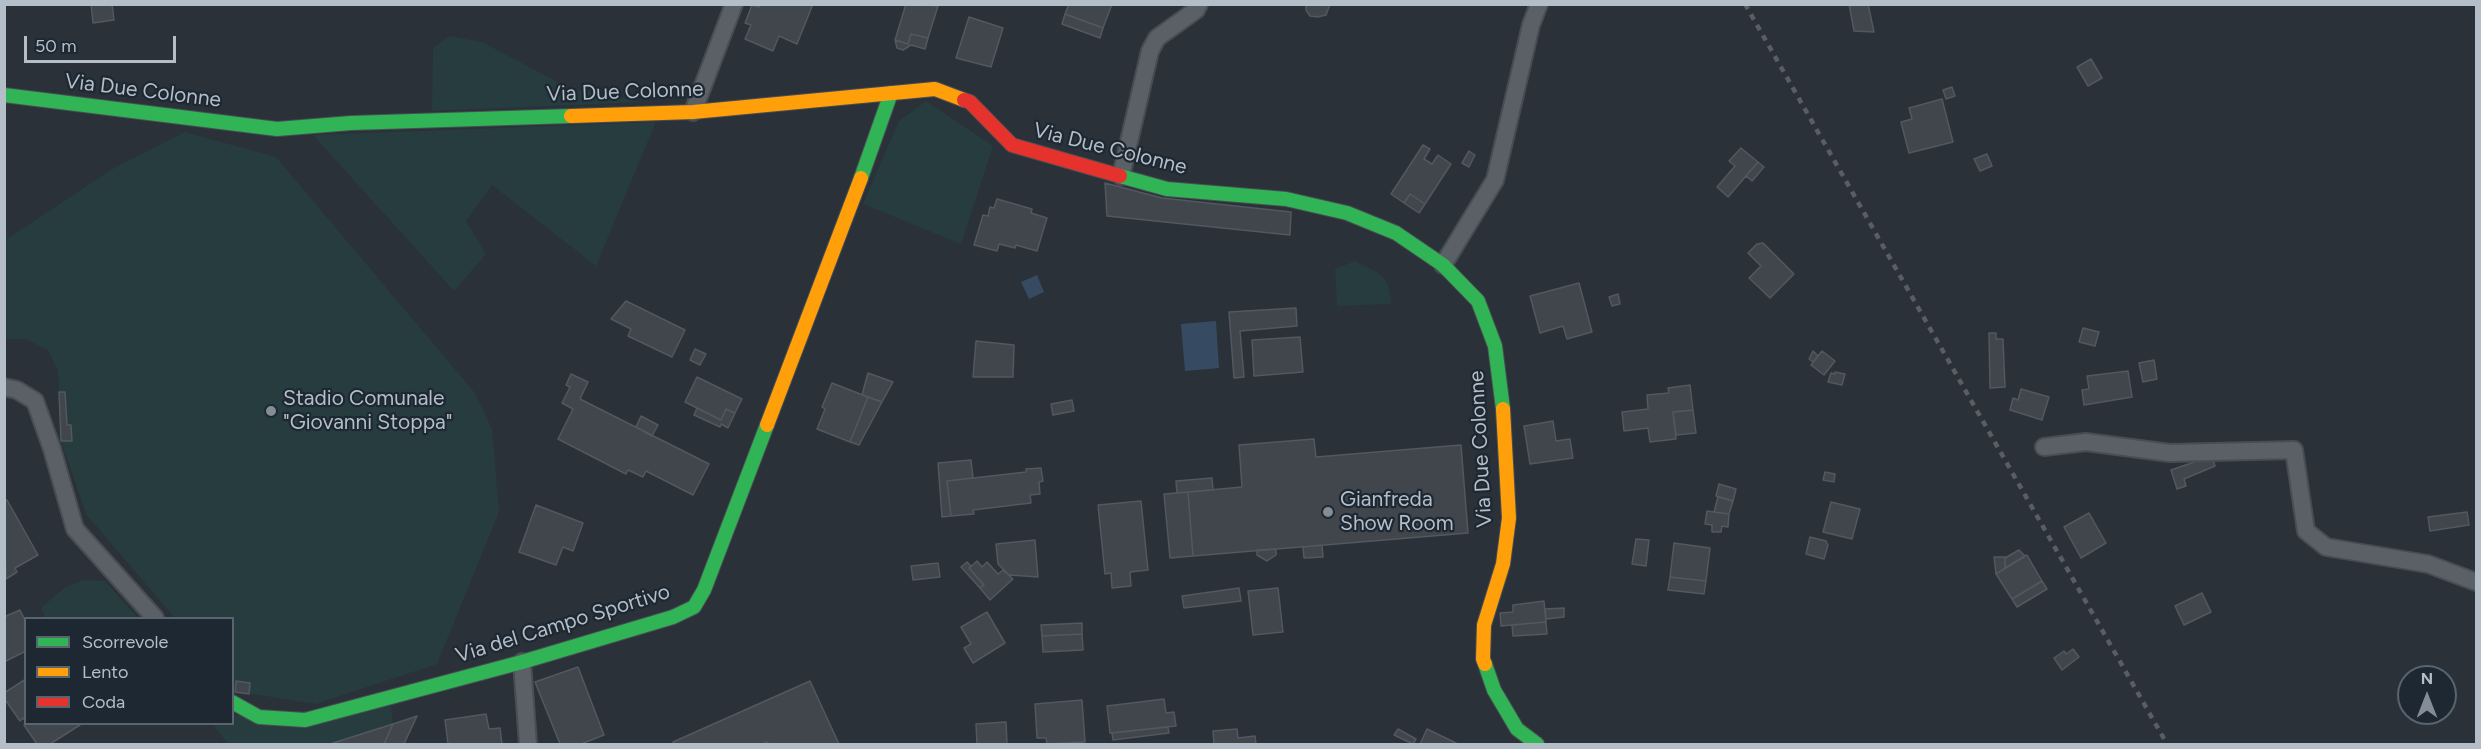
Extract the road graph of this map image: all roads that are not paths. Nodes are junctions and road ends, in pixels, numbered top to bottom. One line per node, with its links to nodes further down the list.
1 (734, 4): 6 (street)
2 (1199, 4): 7 (street)
3 (1539, 4): 8 (street)
4 (891, 93): 6 (street, Via Due Colonne); 7 (street, Via Due Colonne); 13 (street, Via del Campo Sportivo)
5 (4, 95): 6 (street, Via Due Colonne)
6 (693, 112)
7 (1121, 176): 8 (street, Via Due Colonne)
8 (1443, 265): 16 (street, Via Due Colonne)
9 (4, 387): 12 (street)
10 (2044, 447): 11 (street)
11 (2476, 582)
12 (154, 617)
13 (522, 662): 14 (street, Via del Campo Sportivo); 15 (street)
14 (234, 703)
15 (528, 744)
16 (1537, 744)

